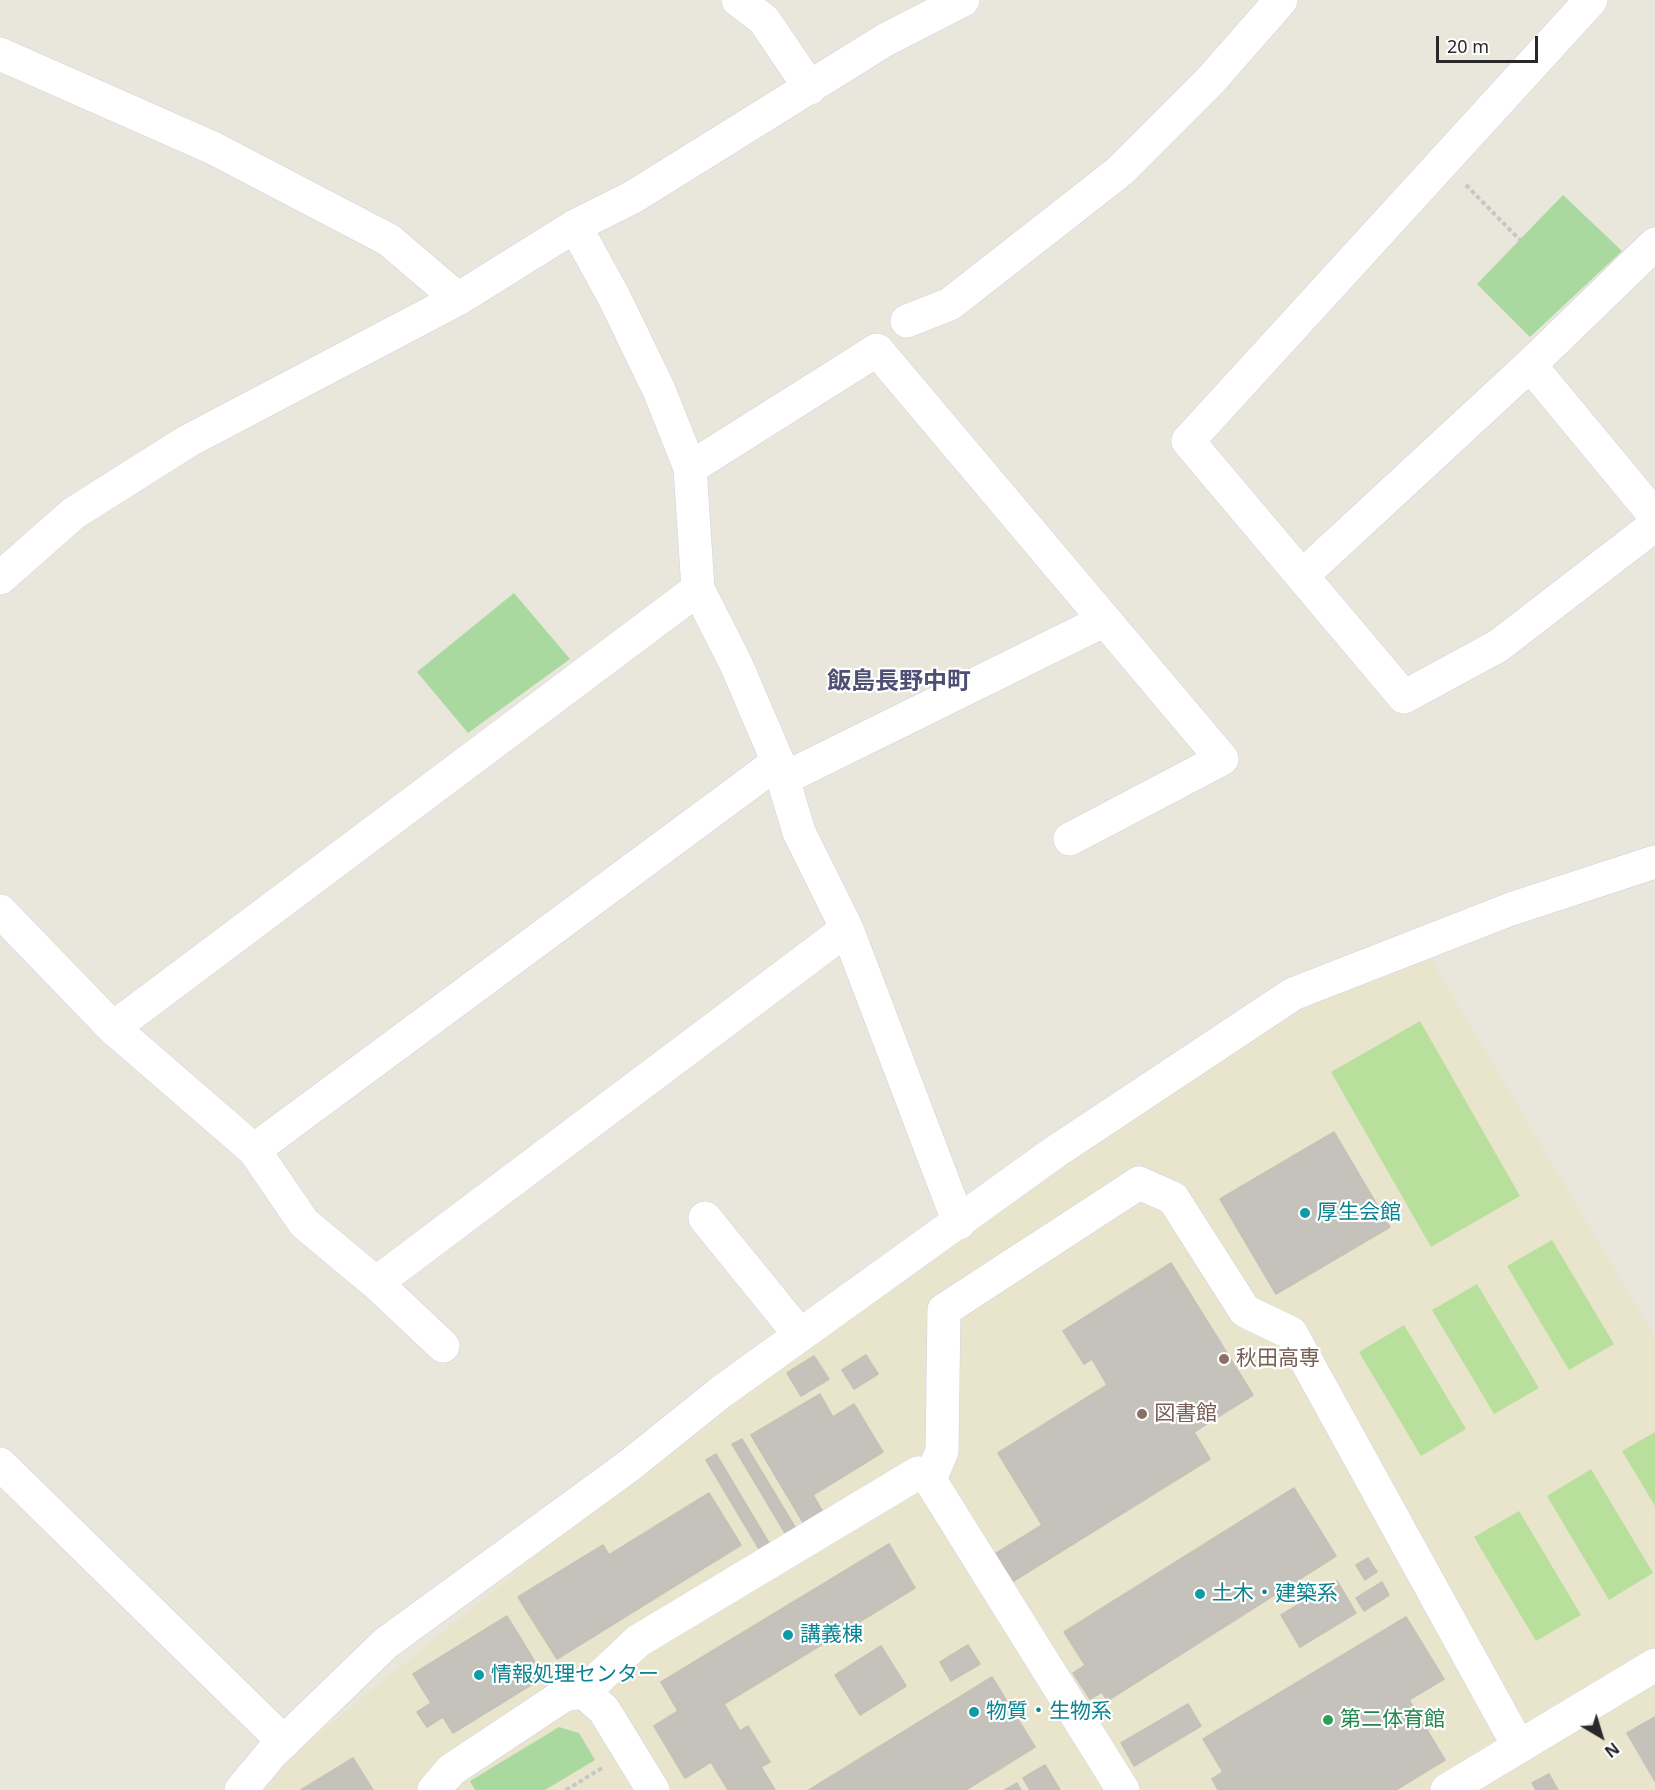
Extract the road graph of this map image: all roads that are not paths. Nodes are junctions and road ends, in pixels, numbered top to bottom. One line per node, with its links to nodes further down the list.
1 (738, 0): 6 (street)
2 (963, 0): 6 (street)
3 (1281, 0): 10 (street)
4 (1591, 0): 15 (street)
5 (0, 54): 9 (street)
6 (810, 88): 7 (street)
7 (575, 226): 9 (street); 12 (street)
8 (1655, 244): 11 (street)
9 (458, 299): 16 (street)
10 (907, 321)
11 (1530, 365): 13 (street); 15 (street)
12 (690, 468): 17 (street); 18 (street)
13 (1655, 516)
14 (1655, 525): 15 (street)
15 (1302, 576)
16 (0, 578)
17 (698, 589): 19 (street); 24 (street)
18 (1105, 620): 19 (street); 20 (street)
19 (781, 770): 23 (street); 25 (street)
20 (1070, 839)
21 (1655, 862): 27 (street)
22 (0, 911): 24 (street)
23 (847, 929): 27 (street); 28 (street)
24 (113, 1028): 25 (street)
25 (254, 1150): 28 (street)
26 (705, 1218): 29 (street)
27 (959, 1223): 29 (street)
28 (376, 1283): 30 (street)
29 (800, 1335): 35 (street)
30 (443, 1346)
31 (0, 1464): 35 (street)
32 (930, 1480): 34 (street); 36 (street); 40 (street)
33 (1655, 1665): 36 (street)
34 (584, 1692): 38 (street); 39 (street)
35 (284, 1742): 37 (street)
36 (1519, 1747): 41 (street)
37 (241, 1790)
38 (434, 1790)
39 (653, 1790)
40 (1123, 1790)
41 (1448, 1790)

